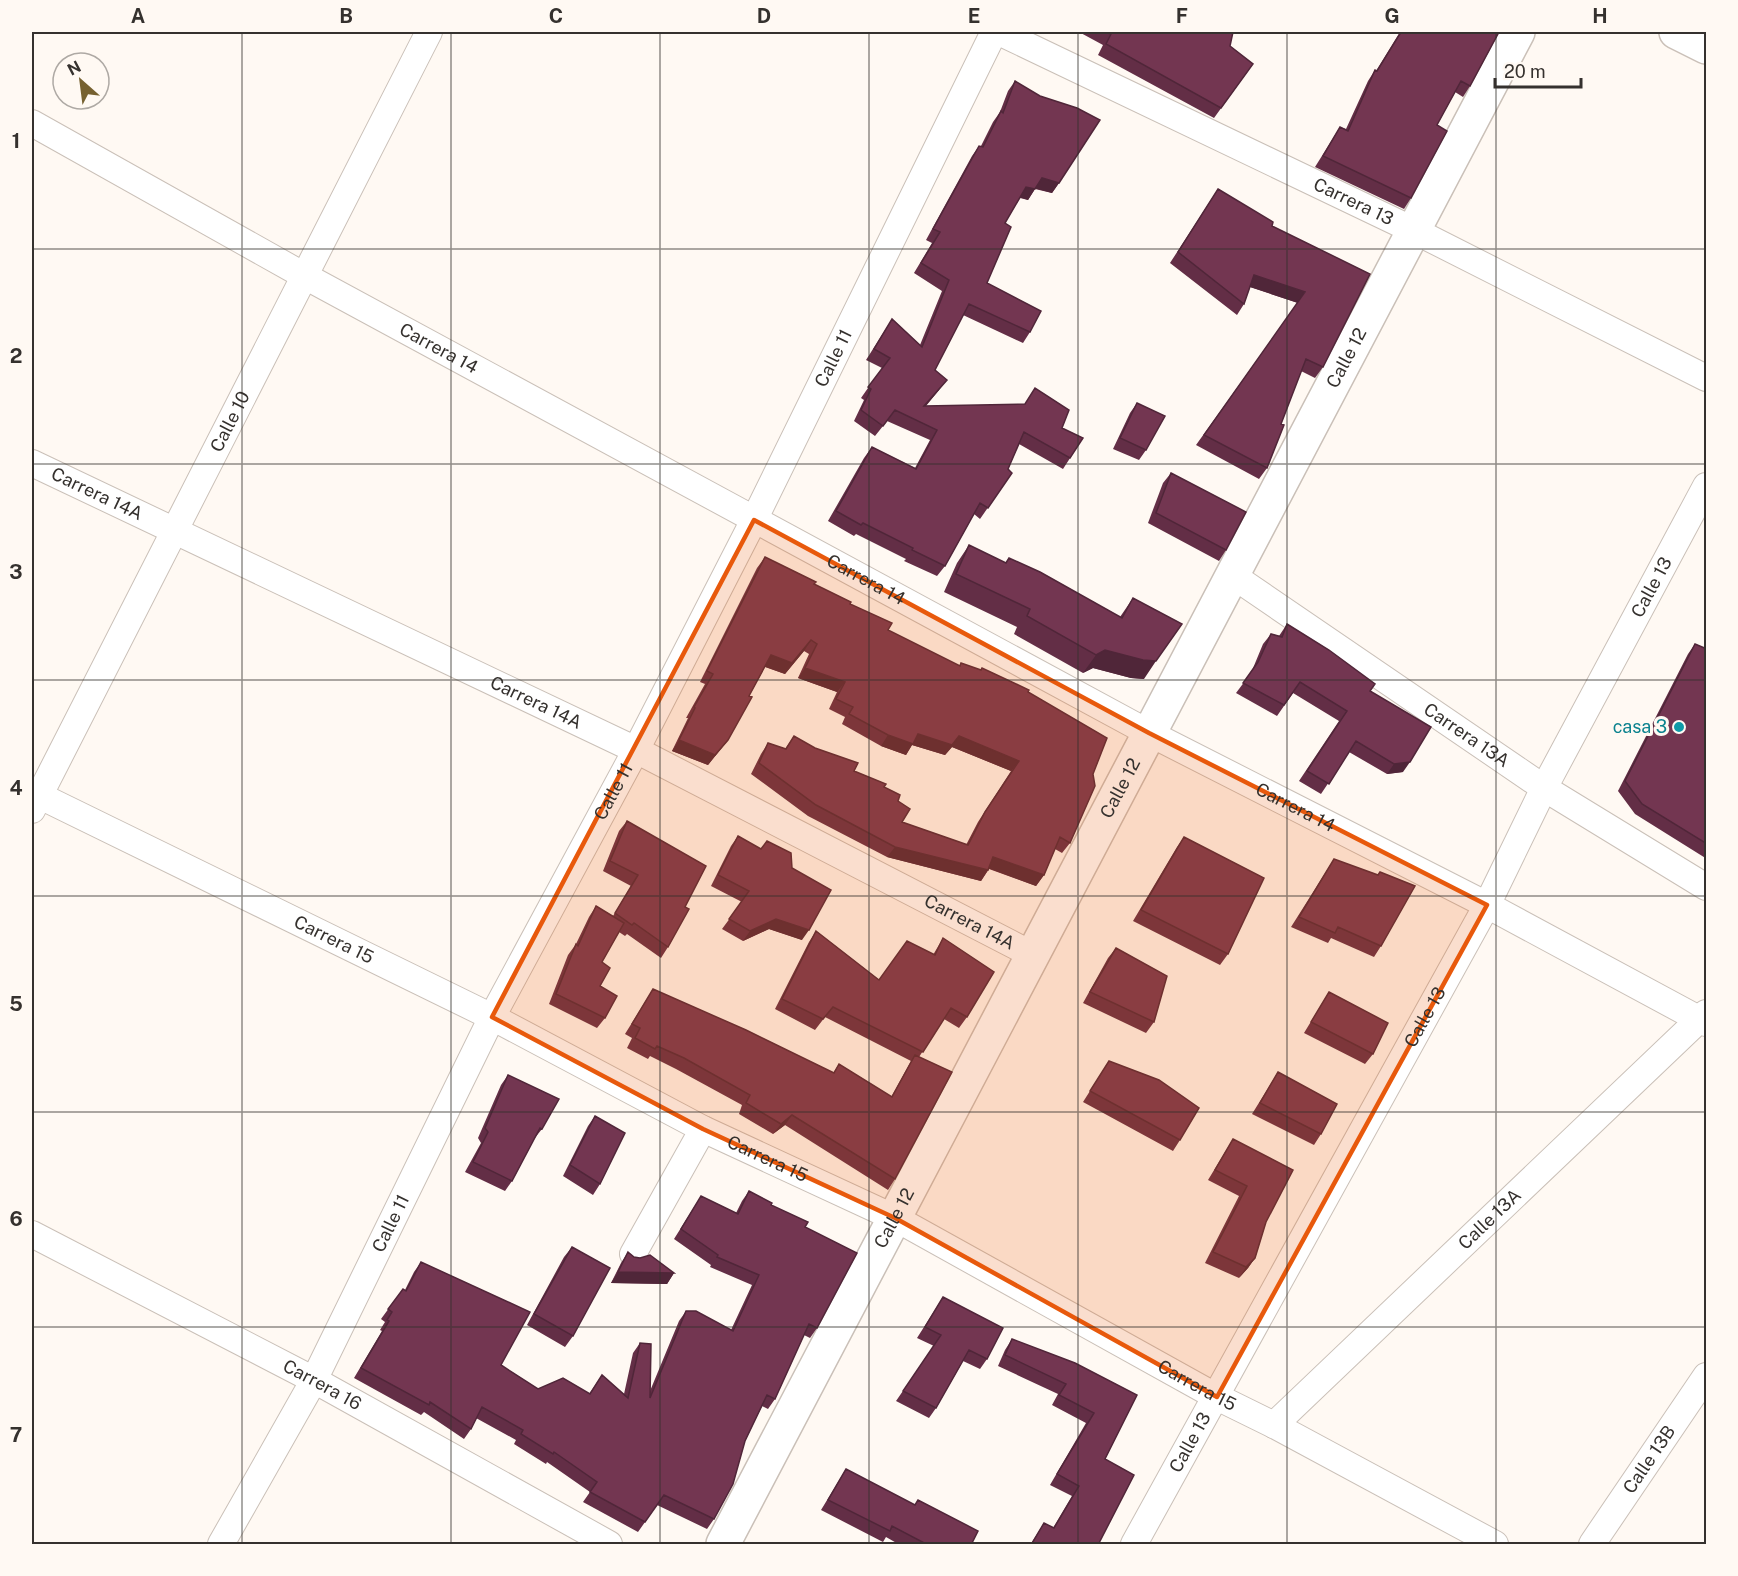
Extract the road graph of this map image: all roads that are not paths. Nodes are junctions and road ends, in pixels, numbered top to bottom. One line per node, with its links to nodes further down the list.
1 (429, 32): 9 (street, Calle 10)
2 (994, 32): 13 (street, Calle 11)
3 (999, 32): 8 (street, Carrera 13)
4 (1518, 32): 8 (street, Calle 12)
5 (1676, 32): 6 (street)
6 (1707, 47)
7 (32, 123): 9 (street, Carrera 14)
8 (1413, 230): 10 (street, Carrera 13); 15 (street, Calle 12)
9 (303, 275): 13 (street, Carrera 14); 14 (street, Calle 10)
10 (1707, 378)
11 (32, 463): 14 (street, Carrera 14A)
12 (1707, 486): 18 (street, Calle 13)
13 (754, 520): 16 (street, Carrera 14); 17 (street, Calle 11)
14 (173, 532): 17 (street, Carrera 14A); 19 (street, Calle 10)
15 (1232, 574): 16 (street, Calle 12); 18 (street, Carrera 13A)
16 (1149, 733): 21 (street, Carrera 14); 22 (street, Calle 12)
17 (636, 750): 22 (street, Carrera 14A); 23 (street, Calle 11)
18 (1544, 788): 20 (street, Carrera 13A); 21 (street, Calle 13)
19 (34, 799): 23 (street, Carrera 15)
20 (1707, 887)
21 (1487, 905): 24 (street, Carrera 14); 31 (street, Calle 13)
22 (1033, 955): 26 (street, Calle 12)
23 (492, 1017): 25 (street, Carrera 15); 30 (street, Calle 11)
24 (1704, 1018): 32 (street, Calle 13A)
25 (703, 1129): 26 (street, Carrera 15); 28 (street)
26 (895, 1218): 31 (street, Carrera 15); 35 (street, Calle 12)
27 (32, 1234): 30 (street, Carrera 16)
28 (633, 1254)
29 (1707, 1376): 38 (street, Calle 13B)
30 (314, 1380): 33 (street, Calle 11); 34 (street, Carrera 16)
31 (1216, 1397): 32 (street, Carrera 15); 36 (street, Calle 13)
32 (1274, 1425): 37 (street, Carrera 15)
33 (221, 1545)
34 (609, 1545)
35 (723, 1545)
36 (1134, 1545)
37 (1495, 1545)
38 (1592, 1545)

